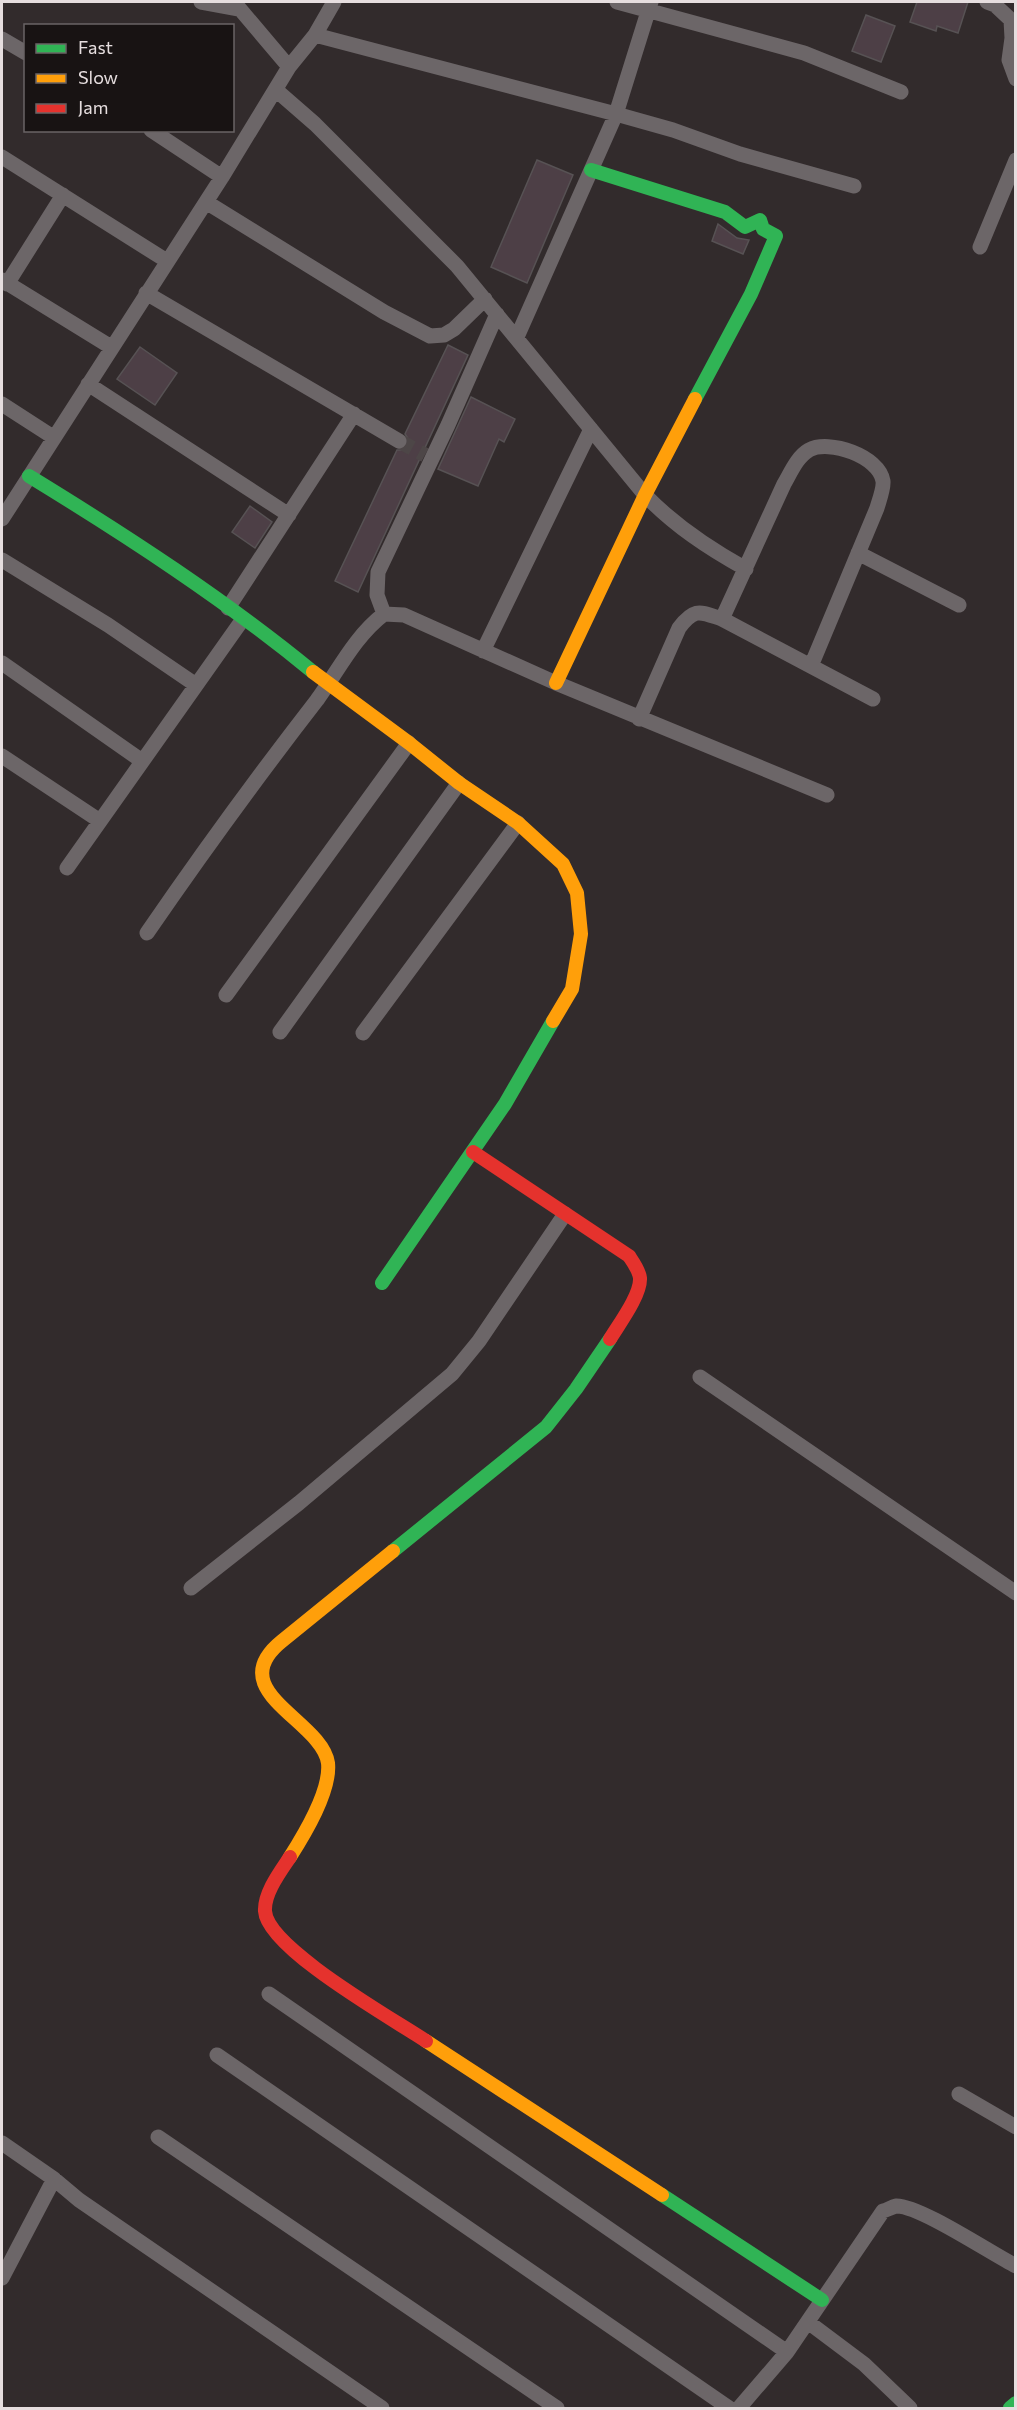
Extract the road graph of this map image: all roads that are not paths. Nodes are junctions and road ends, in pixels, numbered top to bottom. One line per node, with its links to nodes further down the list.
1 (201, 2): 5 (street)
2 (334, 2): 7 (street)
3 (617, 2): 6 (street)
4 (987, 2): 11 (street)
5 (237, 5): 10 (street)
6 (650, 6): 13 (street); 14 (street)
7 (315, 34): 10 (street); 14 (street)
8 (2, 39): 9 (street)
9 (24, 52)
10 (289, 67): 12 (street)
11 (1016, 78)
12 (276, 90): 19 (street); 27 (street)
13 (901, 92)
14 (616, 114): 18 (street); 20 (street)
15 (154, 132): 19 (street)
16 (2, 157): 21 (street)
17 (1016, 160): 23 (street)
18 (591, 170): 29 (street); 38 (main road)
19 (222, 177): 22 (street)
20 (854, 186)
21 (63, 195): 24 (street); 25 (street)
22 (206, 202): 24 (street); 27 (street)
23 (980, 247)
24 (167, 261): 26 (street)
25 (4, 282): 30 (street)
26 (146, 293): 30 (street); 33 (street)
27 (485, 299): 28 (street)
28 (497, 314): 29 (street); 46 (street)
29 (517, 337): 34 (street)
30 (111, 347): 31 (street)
31 (88, 384): 35 (street); 39 (street)
32 (2, 404): 35 (street)
33 (354, 414): 36 (street); 39 (street)
34 (591, 429): 38 (street); 49 (street)
35 (53, 437): 37 (street)
36 (399, 441)
37 (29, 476): 40 (street); 45 (main road)
38 (645, 495): 43 (street); 52 (main road)
39 (289, 515): 45 (street)
40 (2, 519)
41 (858, 554): 43 (street); 44 (street); 51 (street)
42 (2, 560): 53 (street)
43 (746, 569): 48 (street)
44 (959, 605)
45 (228, 608): 47 (main road)
46 (384, 614): 49 (street); 54 (street)
47 (243, 619): 53 (street); 54 (main road)
48 (722, 619): 51 (street); 56 (street)
49 (483, 651): 52 (street)
50 (2, 663): 59 (street)
51 (811, 666): 55 (street)
52 (556, 683): 56 (street)
53 (196, 685): 59 (street)
54 (328, 685): 57 (main road); 65 (street)
55 (873, 699)
56 (639, 718): 61 (street)
57 (409, 743): 60 (main road); 66 (street)
58 (2, 756): 62 (street)
59 (142, 761): 62 (street)
60 (459, 783): 63 (main road); 67 (street)
61 (827, 795)
62 (100, 821): 64 (street)
63 (518, 823): 68 (street); 69 (main road)
64 (67, 868)
65 (147, 933)
66 (226, 995)
67 (280, 1032)
68 (363, 1033)
69 (473, 1152): 70 (main road); 71 (main road)
70 (565, 1214): 73 (street); 84 (main road)
71 (382, 1282)
72 (700, 1377): 74 (street)
73 (191, 1588)
74 (1016, 1593)
75 (269, 1994): 86 (street)
76 (217, 2055): 90 (street)
77 (959, 2094): 78 (street)
78 (1016, 2127)
79 (158, 2137): 89 (street)
80 (2, 2143): 81 (street)
81 (54, 2179): 83 (street); 88 (street)
82 (1016, 2266): 84 (street)
83 (2, 2278)
84 (822, 2300): 85 (street)
85 (808, 2322): 86 (street); 92 (street)
86 (787, 2352): 91 (street)
87 (1016, 2403): 93 (main road)
88 (382, 2409)
89 (556, 2409)
90 (729, 2409)
91 (739, 2409)
92 (910, 2409)
93 (1010, 2409)

